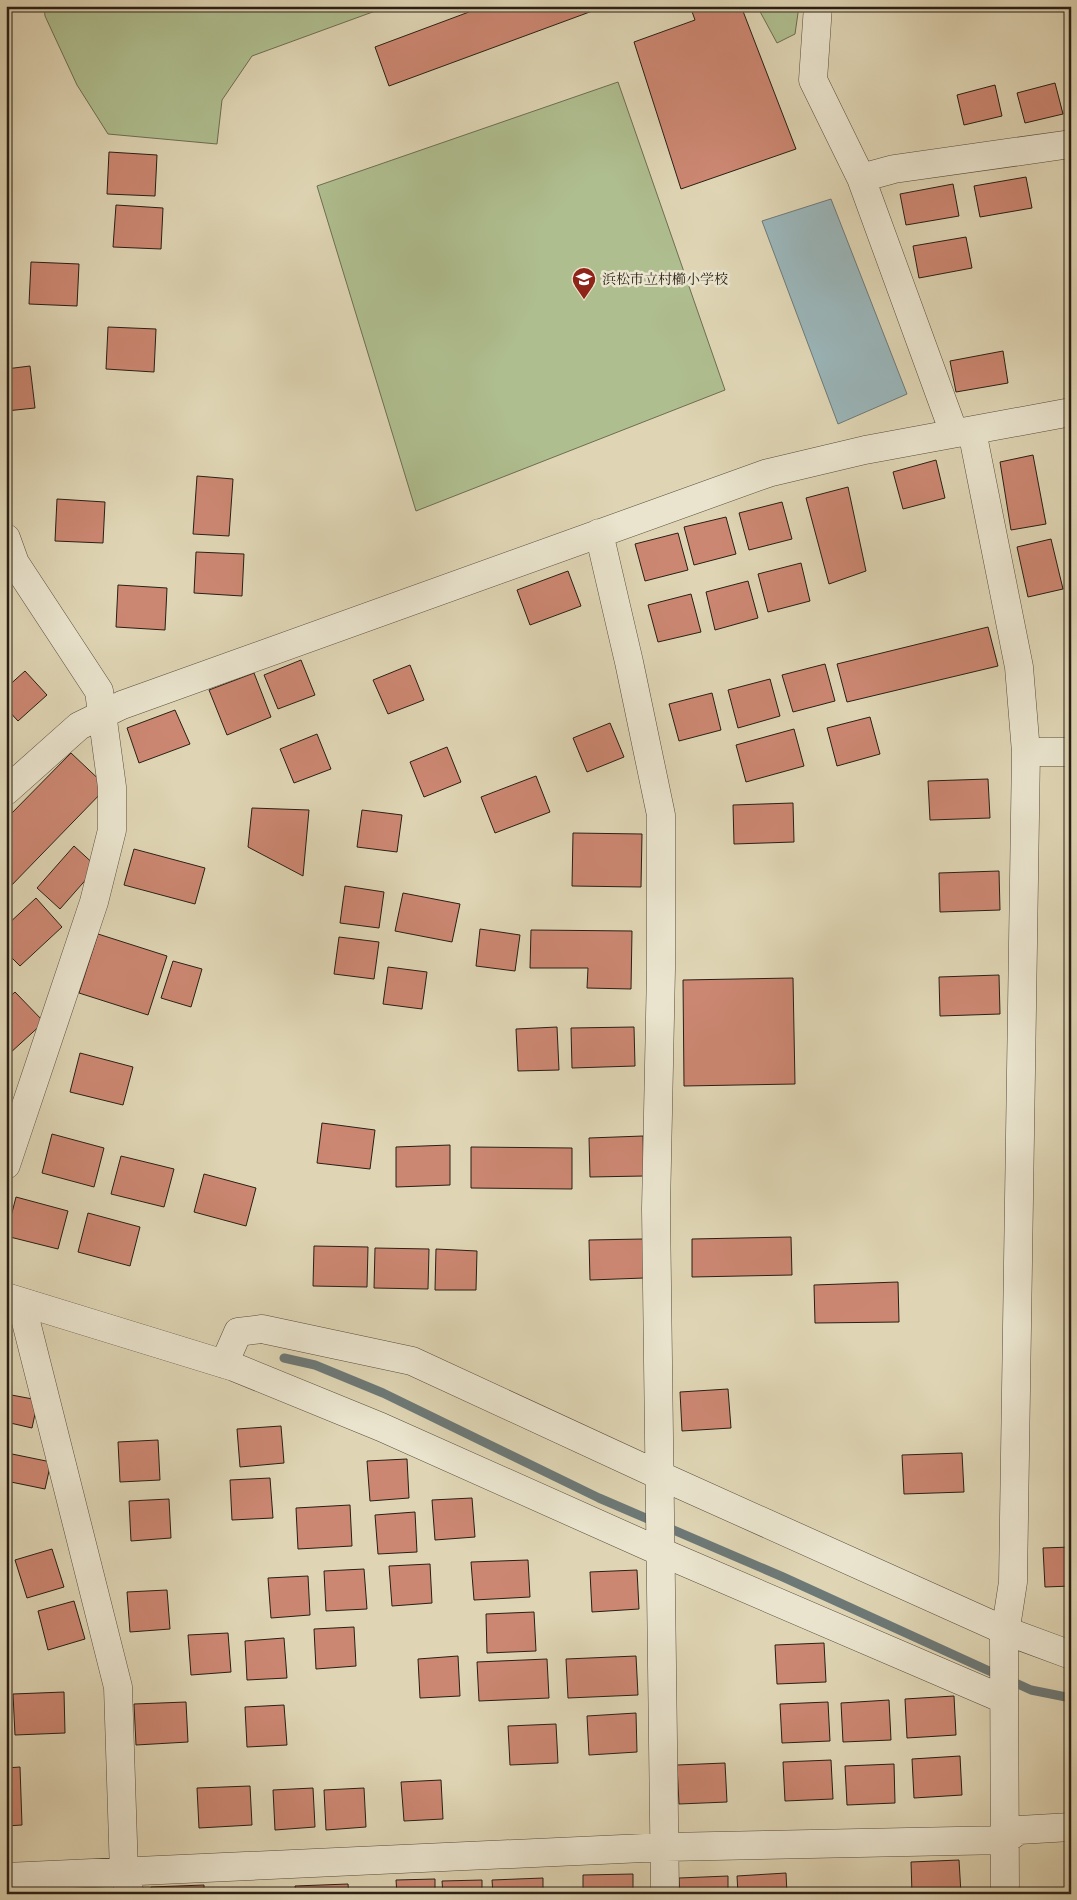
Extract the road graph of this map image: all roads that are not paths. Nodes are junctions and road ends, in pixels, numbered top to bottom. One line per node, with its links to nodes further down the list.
1 (818, 6): 3 (street)
2 (1071, 144): 3 (street)
3 (861, 178): 5 (street)
4 (1071, 412): 5 (street)
5 (963, 432): 6 (street); 9 (street)
6 (599, 532): 8 (street); 15 (street)
7 (9, 555): 8 (street)
8 (101, 715): 11 (street); 12 (street)
9 (1026, 752): 10 (street); 17 (street)
10 (1071, 752)
11 (6, 791)
12 (6, 1165)
13 (14, 1299): 14 (street); 24 (street)
14 (224, 1364): 15 (street); 16 (street)
15 (661, 1483): 16 (street); 17 (street)
16 (661, 1546): 19 (street); 22 (street)
17 (1005, 1635): 18 (street); 19 (street)
18 (1071, 1654)
19 (1003, 1694): 21 (street)
20 (1071, 1827): 21 (street)
21 (1005, 1840): 22 (street); 26 (street)
22 (666, 1847): 24 (street); 25 (street)
23 (6, 1877): 24 (street)
24 (127, 1883)
25 (665, 1894)
26 (1005, 1894)

